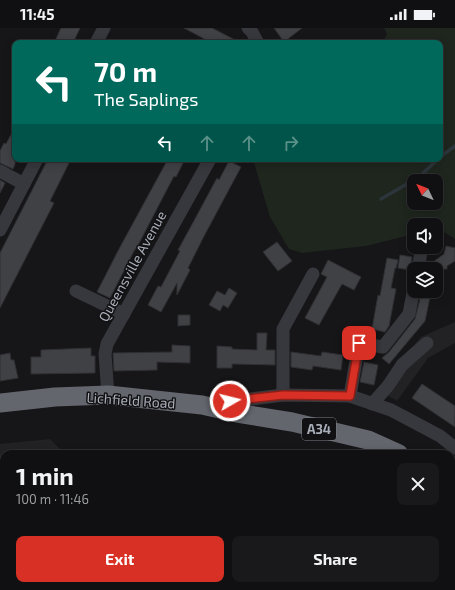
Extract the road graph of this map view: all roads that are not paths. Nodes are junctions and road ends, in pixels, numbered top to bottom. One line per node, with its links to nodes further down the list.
1 (104, 28): 3 (street)
2 (248, 28): 4 (street)
3 (98, 40)
4 (256, 40)
5 (35, 162): 8 (street)
6 (208, 162): 13 (street, Queensville Avenue)
7 (0, 171): 8 (street)
8 (24, 184): 9 (street)
9 (0, 230)
10 (313, 274): 16 (street)
11 (76, 291): 13 (street)
12 (412, 298): 17 (street)
13 (124, 314): 15 (street, Queensville Avenue)
14 (426, 343): 19 (street)
15 (108, 395): 18 (highway, Lichfield Road / A34); 20 (highway, Lichfield Road / A34)
16 (283, 395): 17 (street); 20 (street)
17 (350, 396): 19 (street)
18 (0, 403)
19 (372, 404): 21 (street)
20 (202, 405): 22 (highway, Lichfield Road / A34)
21 (455, 448)
22 (390, 450)

